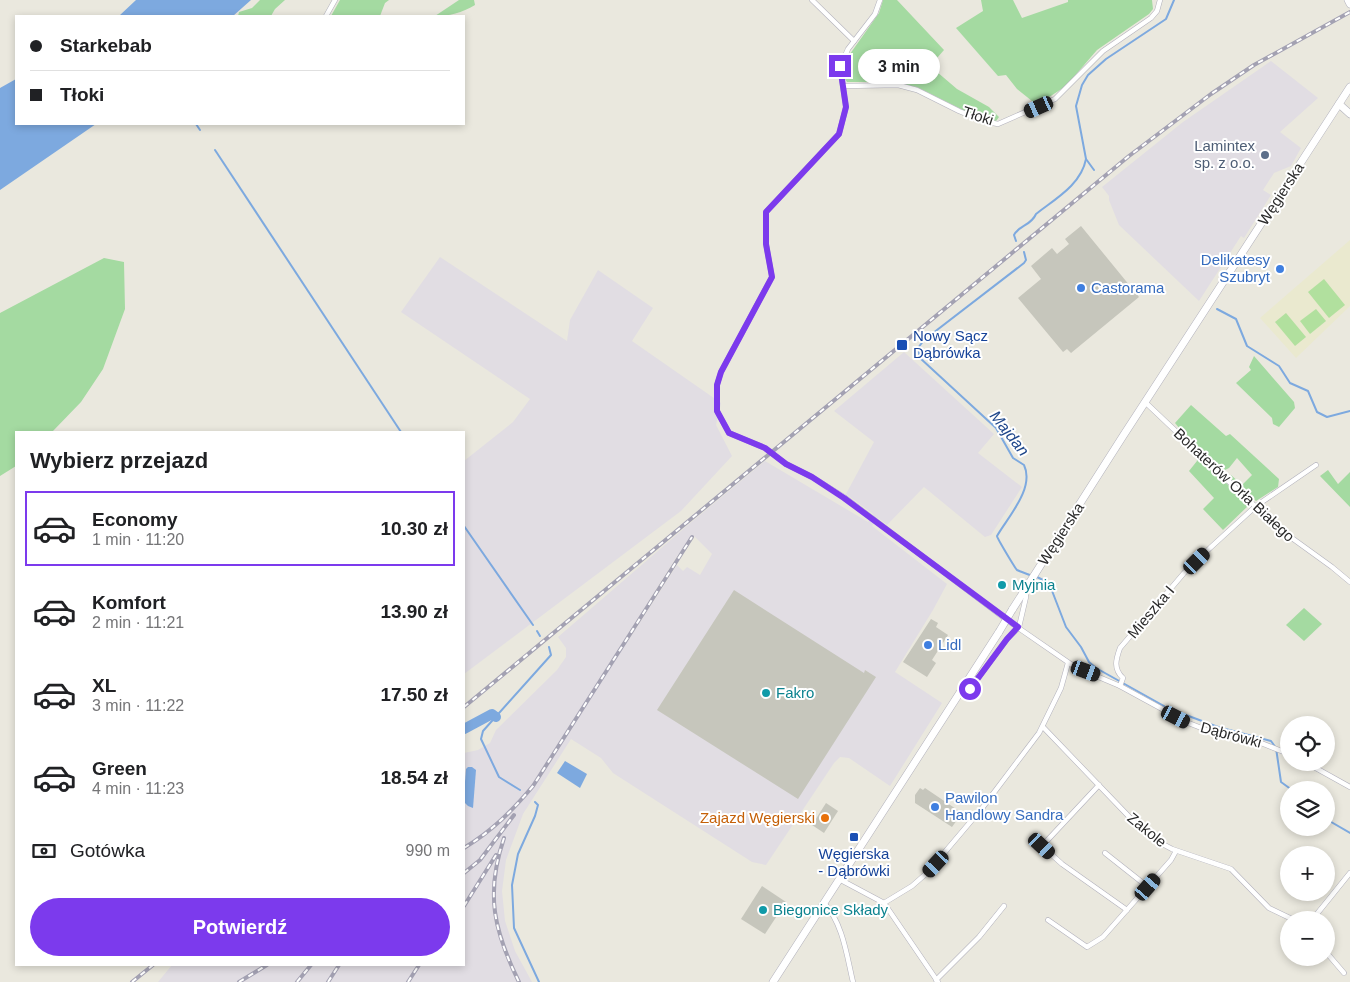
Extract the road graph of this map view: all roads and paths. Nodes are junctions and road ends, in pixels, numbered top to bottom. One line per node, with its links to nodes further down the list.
1 (335, 0): 7 (street)
2 (812, 0): 8 (street)
3 (880, 0): 8 (street)
4 (1160, 0): 9 (street, Tłoki)
5 (1348, 0): 6 (main road)
6 (1350, 4)
7 (327, 15)
8 (854, 41): 9 (street)
9 (844, 86): 18 (street, Dąbrówki)
10 (1350, 87): 11 (main road, Węgierska)
11 (1339, 104): 12 (main road); 13 (main road, Węgierska)
12 (1350, 114)
13 (1145, 402): 15 (street, Bohaterów Orła Białego); 17 (main road, Węgierska)
14 (1316, 465): 15 (street, Mieszka I)
15 (1256, 506): 16 (street, Bohaterów Orła Białego); 20 (street, Mieszka I)
16 (1350, 582)
17 (1025, 589): 18 (street); 21 (main road, Węgierska, bridge)
18 (1018, 627): 19 (street, Dąbrówki); 21 (street)
19 (1068, 663): 20 (street, Dąbrówki); 22 (street)
20 (1121, 684): 23 (street, Dąbrówki)
21 (960, 692): 30 (main road, Węgierska)
22 (1043, 727): 25 (street, Zakole); 33 (street)
23 (1280, 750)
24 (1321, 771): 26 (street)
25 (1099, 785): 27 (street, Zakole); 35 (street)
26 (1350, 787)
27 (1176, 851): 31 (street); 37 (street, Zakole)
28 (1106, 853): 31 (street)
29 (1350, 873): 36 (street)
30 (839, 879): 32 (main road, Węgierska); 33 (street)
31 (1148, 887): 35 (street)
32 (824, 903): 42 (main road, Węgierska); 43 (street)
33 (884, 903): 41 (street)
34 (1004, 906): 41 (street)
35 (1127, 910): 38 (street)
36 (1319, 911)
37 (1280, 913)
38 (1048, 920)
39 (1335, 962): 40 (street)
40 (1344, 972)
41 (937, 981)
42 (773, 982)
43 (853, 982)

